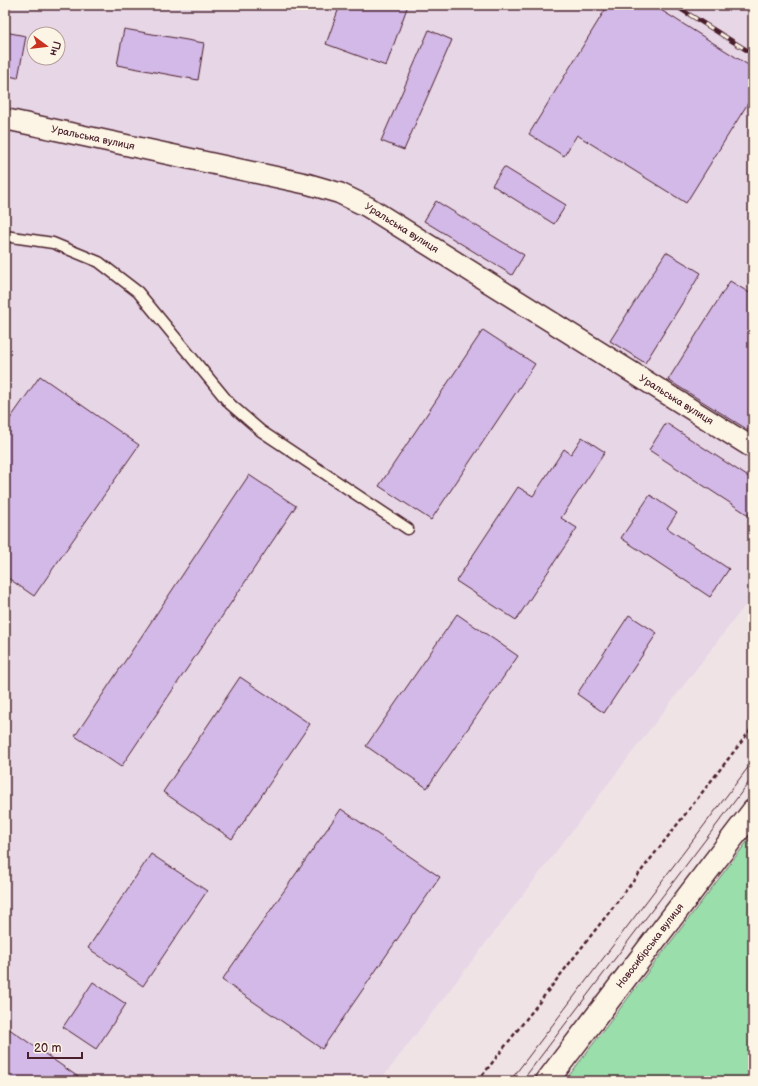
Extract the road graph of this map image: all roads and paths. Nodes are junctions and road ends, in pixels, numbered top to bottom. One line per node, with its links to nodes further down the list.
1 (5, 119): 3 (street, Уральська вулиця)
2 (5, 236): 4 (lane)
3 (753, 448)
4 (408, 529)
5 (753, 727): 7 (path)
6 (753, 811): 8 (main road, Новосибірська вулиця)
7 (478, 1081)
8 (547, 1081)

